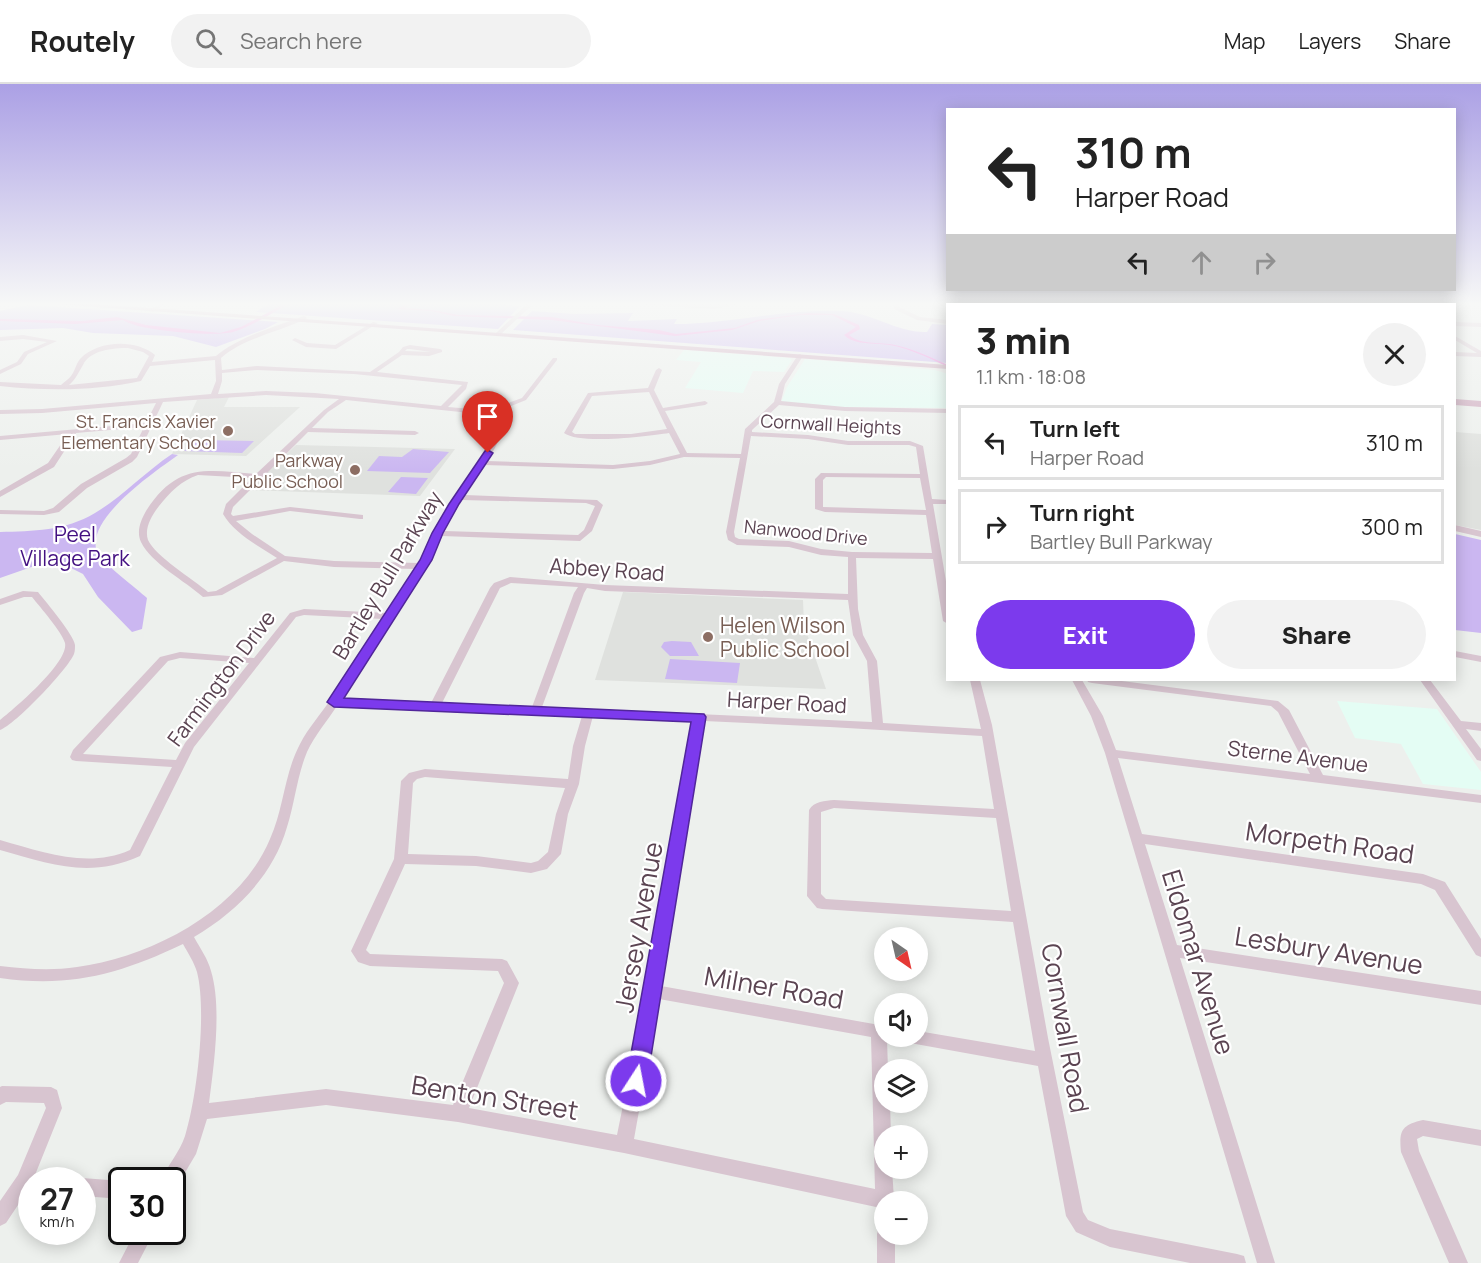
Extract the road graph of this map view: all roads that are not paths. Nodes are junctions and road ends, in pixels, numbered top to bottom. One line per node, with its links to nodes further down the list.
1 (22, 359): 13 (street)
2 (85, 359): 17 (street)
3 (150, 359): 10 (street)
4 (206, 359): 10 (street)
5 (218, 359): 14 (street)
6 (392, 359): 15 (street)
7 (555, 359): 30 (street)
8 (798, 359): 24 (street, Nanwood Drive)
9 (843, 359): 11 (main road)
10 (147, 364): 17 (street)
11 (946, 367)
12 (659, 370): 18 (street)
13 (0, 372)
14 (218, 372): 15 (street); 19 (street)
15 (372, 373): 26 (street)
16 (0, 384): 17 (street)
17 (63, 387)
18 (651, 390): 27 (street); 33 (street)
19 (214, 396): 20 (street); 21 (street)
20 (345, 398): 26 (street); 32 (street)
21 (161, 400): 29 (street); 31 (street)
22 (1456, 402): 25 (main road)
23 (705, 403): 27 (street)
24 (777, 403): 28 (street); 36 (street, Nanwood Drive)
25 (1481, 404)
26 (444, 407): 30 (street)
27 (661, 410): 33 (street)
28 (946, 411)
29 (0, 412)
30 (482, 416): 41 (street, Bartley Bull Parkway)
31 (148, 425): 34 (street); 48 (street)
32 (306, 430): 35 (street); 42 (street)
33 (671, 431): 39 (street)
34 (73, 432): 37 (street); 44 (street)
35 (415, 433)
36 (748, 434): 40 (street, Nanwood Drive); 43 (street, Cornwall Heights)
37 (4, 438): 38 (street)
38 (0, 447)
39 (684, 455): 40 (street); 41 (street)
40 (743, 456): 55 (street, Nanwood Drive)
41 (482, 463): 45 (street, Bartley Bull Parkway)
42 (258, 476): 51 (street); 57 (street)
43 (925, 476): 46 (street); 49 (street)
44 (0, 495)
45 (459, 497): 53 (street, Bartley Bull Parkway); 53 (street)
46 (930, 501): 47 (street); 49 (street)
47 (946, 502)
48 (0, 512)
49 (931, 513): 56 (street)
50 (360, 517): 51 (street)
51 (231, 519): 57 (street)
52 (1456, 528): 54 (street)
53 (438, 533): 58 (street, Bartley Bull Parkway)
54 (1481, 534)
55 (852, 555): 56 (street, Nanwood Drive); 60 (street)
56 (937, 555): 62 (street)
57 (283, 558): 58 (street)
58 (422, 566): 63 (street, Bartley Bull Parkway)
59 (585, 585): 60 (street, Abbey Road); 72 (street, Abbey Road); 73 (street)
60 (852, 597): 78 (street)
61 (0, 602): 77 (street)
62 (946, 609)
63 (388, 616): 66 (street, Farmington Drive); 71 (street, Bartley Bull Parkway)
64 (1456, 654): 65 (street)
65 (1481, 658)
66 (257, 661): 83 (street, Farmington Drive); 83 (street)
67 (975, 681): 80 (street, Cornwall Road)
68 (1078, 681): 81 (street, Eldomar Avenue)
69 (1100, 681): 84 (street)
70 (1426, 681): 76 (street)
71 (334, 702): 72 (street, Harper Road); 92 (street, Bartley Bull Parkway)
72 (435, 706): 73 (street, Harper Road)
73 (536, 710): 74 (street, Harper Road)
74 (588, 713): 75 (street, Harper Road); 85 (street)
75 (699, 717): 78 (street, Harper Road); 96 (street, Jersey Avenue)
76 (1456, 724): 79 (street); 82 (street)
77 (0, 726)
78 (879, 726): 80 (street, Harper Road)
79 (1481, 727)
80 (987, 733): 87 (street, Cornwall Road)
81 (1111, 753): 84 (street, Sterne Avenue); 88 (street, Eldomar Avenue)
82 (1481, 757)
83 (180, 764): 89 (street, Farmington Drive)
84 (1318, 778): 86 (street, Sterne Avenue)
85 (573, 784): 90 (street); 90 (street)
86 (1481, 798)
87 (1001, 814): 91 (street, Cornwall Road); 91 (street)
88 (1136, 838): 93 (street, Eldomar Avenue); 94 (street, Morpeth Road)
89 (0, 845)
90 (401, 859): 104 (street)
91 (1020, 916): 101 (street, Cornwall Road)
92 (185, 934): 95 (street, Bartley Bull Parkway); 103 (street)
93 (1170, 950): 97 (street, Lesbury Avenue); 118 (street, Eldomar Avenue)
94 (1481, 951)
95 (0, 972)
96 (653, 991): 98 (street, Milner Road); 106 (street, Jersey Avenue)
97 (1481, 998)
98 (874, 1032)
99 (928, 1040): 101 (street)
100 (882, 1047): 109 (street)
101 (1044, 1060): 117 (street, Cornwall Road)
102 (0, 1097): 107 (street)
103 (201, 1112): 104 (street, Benton Street); 108 (street)
104 (458, 1114): 106 (street, Benton Street)
105 (1481, 1138): 119 (street)
106 (624, 1145): 111 (street, Benton Street)
107 (33, 1167)
108 (179, 1167)
109 (885, 1191)
110 (18, 1194): 112 (street)
111 (874, 1203)
112 (0, 1217)
113 (138, 1245): 115 (street)
114 (886, 1245): 116 (street)
115 (128, 1263)
116 (886, 1263)
117 (1238, 1263)
118 (1266, 1263)
119 (1459, 1263)

